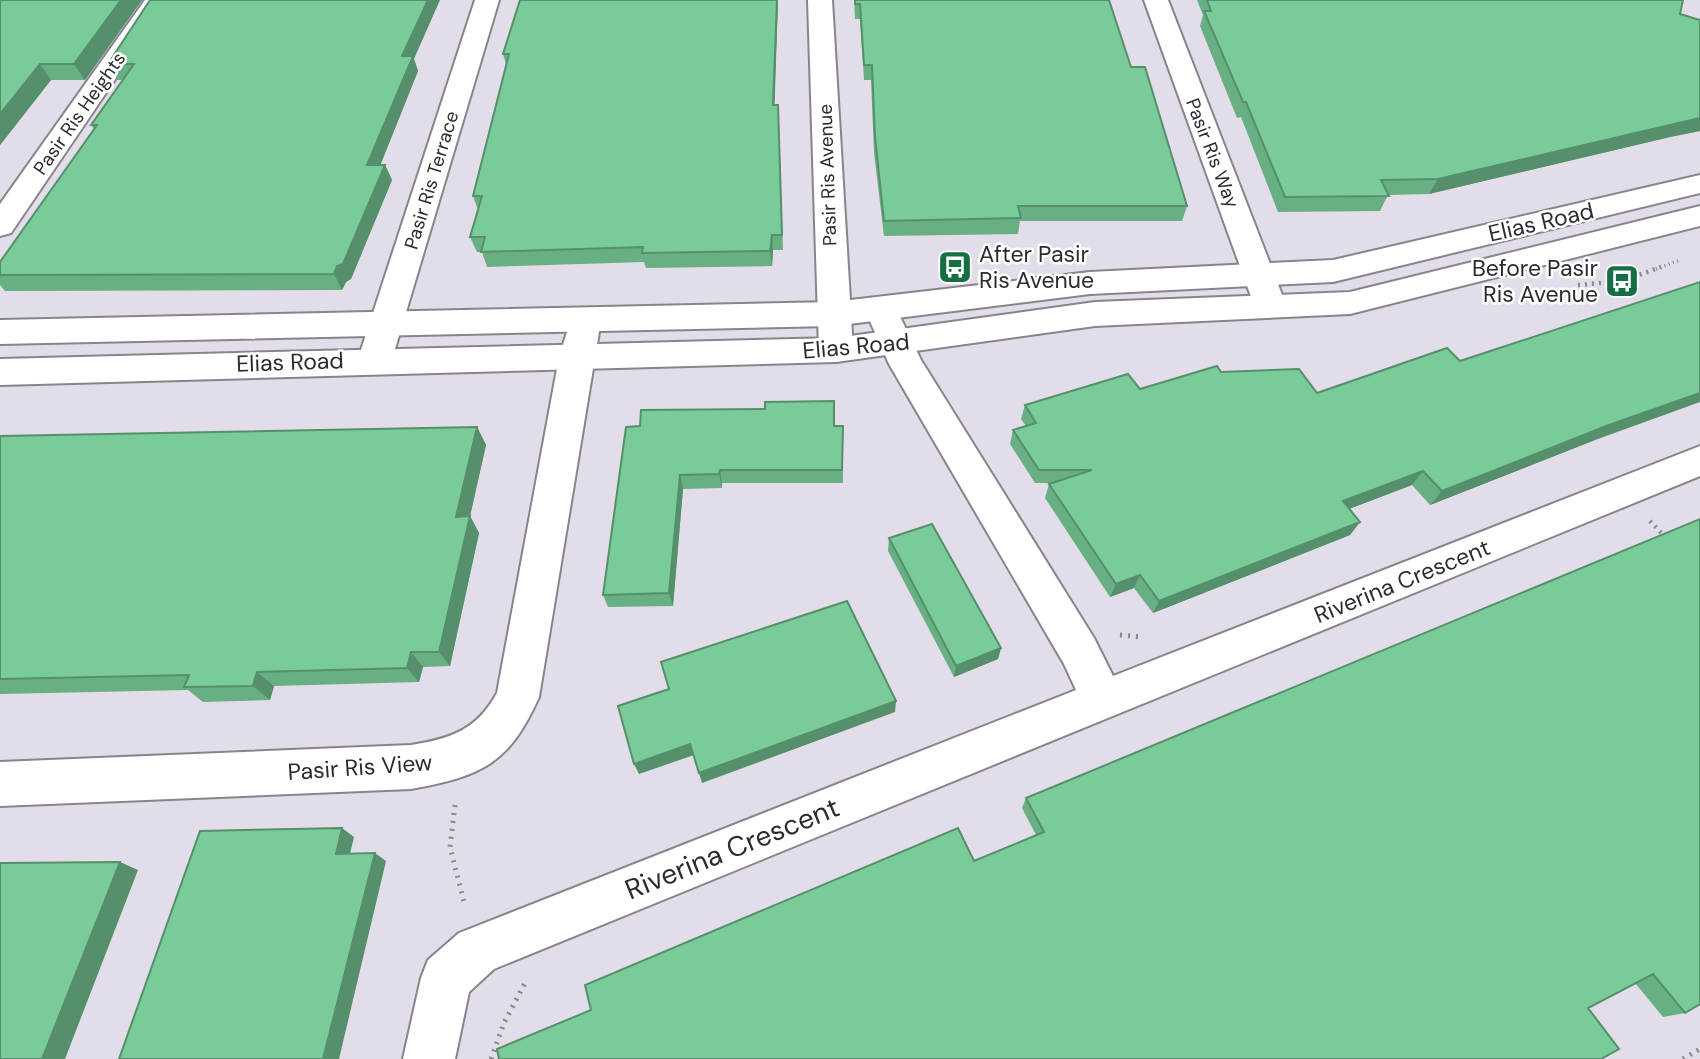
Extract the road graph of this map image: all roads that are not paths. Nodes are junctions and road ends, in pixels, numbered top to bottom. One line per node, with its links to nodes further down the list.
1 (157, 0): 7 (street, Pasir Ris Heights)
2 (488, 0): 12 (street, Pasir Ris Terrace)
3 (820, 0): 11 (street, Pasir Ris Avenue)
4 (1156, 0): 8 (street, Pasir Ris Way)
5 (1700, 184): 8 (street, Elias Road)
6 (1700, 216): 9 (street, Elias Road)
7 (0, 226)
8 (1259, 273): 9 (street, Pasir Ris Way); 10 (street, Elias Road)
9 (1270, 305): 15 (street, Elias Road)
10 (881, 310): 11 (street, Elias Road); 15 (street)
11 (833, 314): 14 (street, Elias Road); 16 (street, Pasir Ris Avenue)
12 (386, 322): 13 (street, Elias Road); 14 (street, Elias Road); 17 (street, Pasir Ris Terrace)
13 (0, 332)
14 (580, 339): 16 (street, Elias Road); 17 (street, Elias Road); 21 (street, Pasir Ris View)
15 (895, 344): 16 (street, Elias Road); 20 (street)
16 (836, 350)
17 (375, 359): 18 (street, Elias Road)
18 (0, 372)
19 (1700, 460): 20 (street, Riverina Crescent)
20 (1102, 699): 22 (street, Riverina Crescent)
21 (0, 783)
22 (429, 1059)

